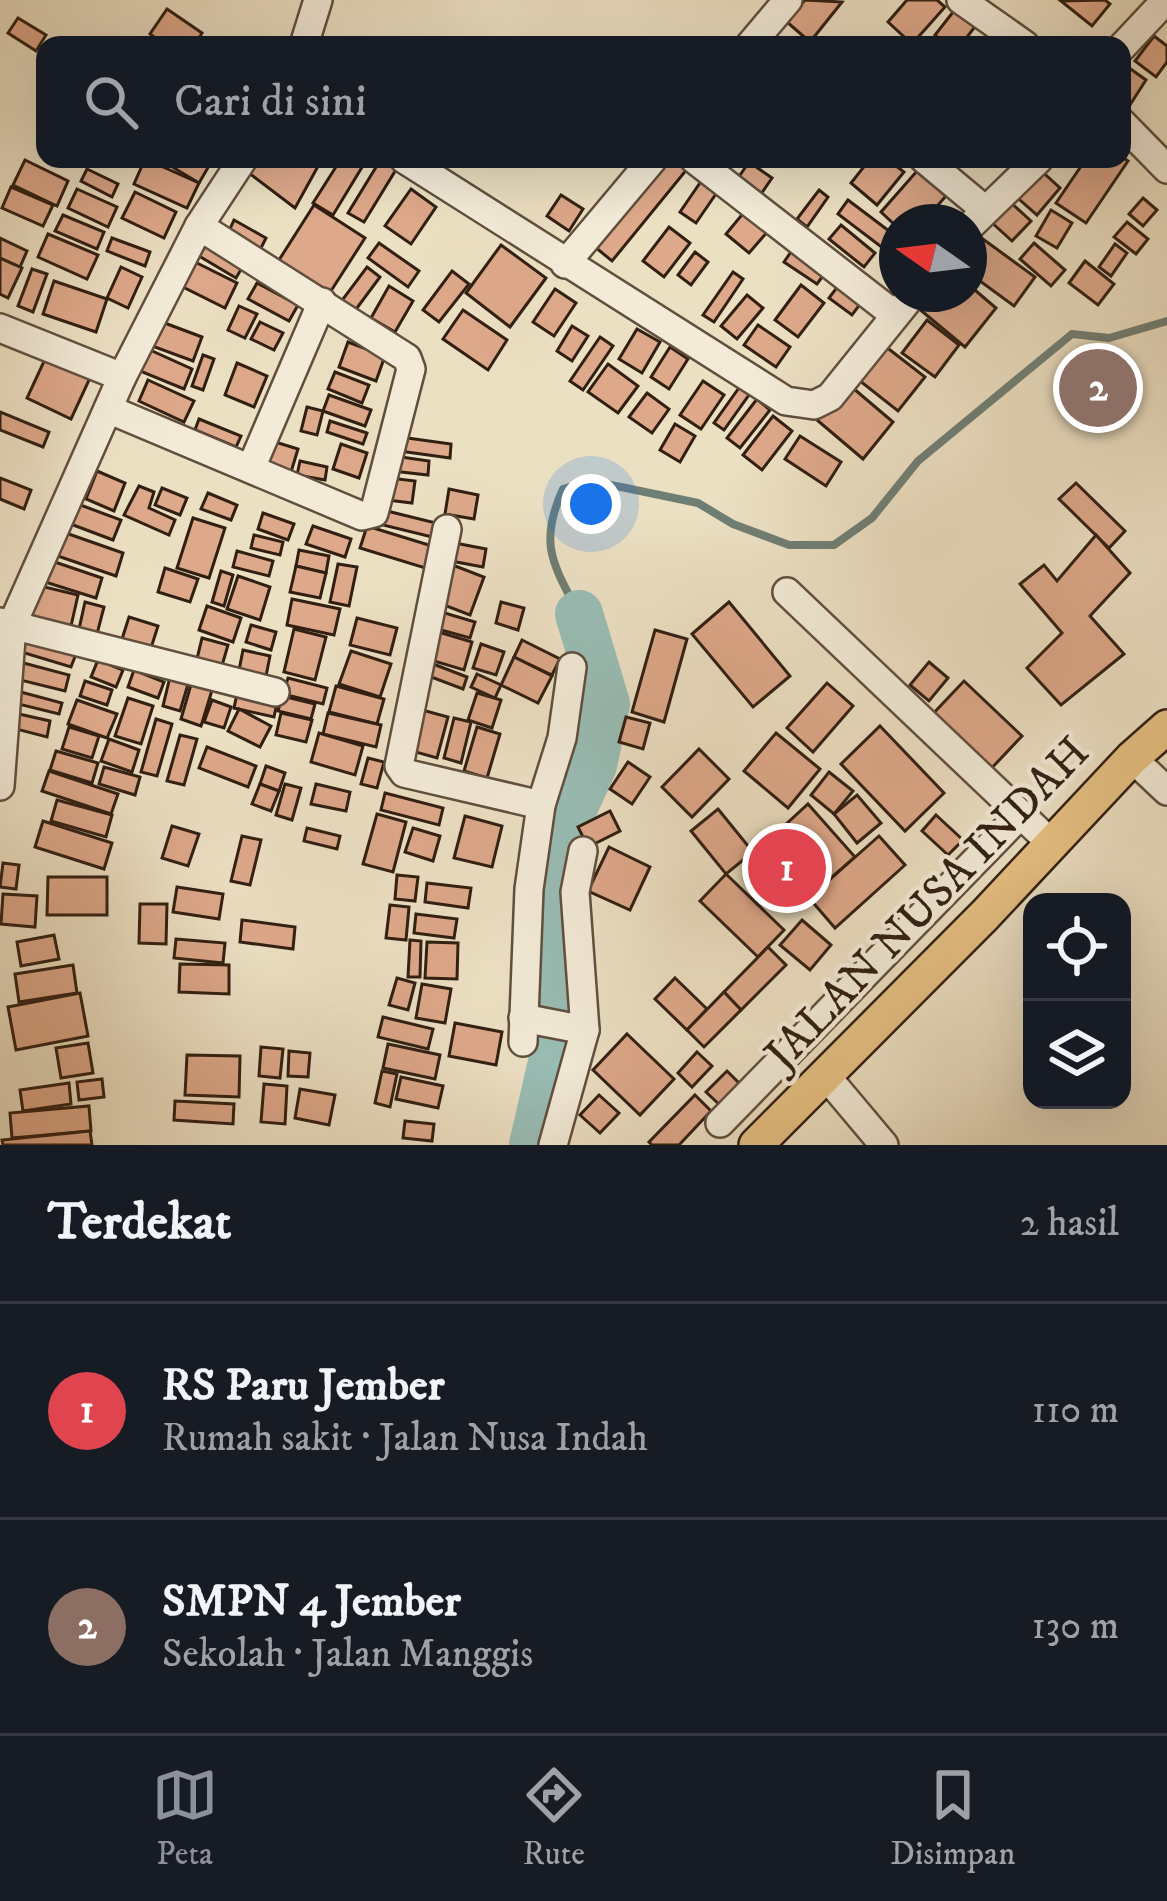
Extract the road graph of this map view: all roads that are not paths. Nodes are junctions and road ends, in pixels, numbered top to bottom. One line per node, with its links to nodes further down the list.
1 (318, 0): 5 (street)
2 (788, 0): 6 (street)
3 (961, 0): 7 (street)
4 (1166, 0): 8 (street)
5 (307, 36)
6 (769, 36)
7 (1012, 36)
8 (1131, 37)
9 (1131, 132): 16 (street)
10 (237, 168): 19 (street)
11 (418, 168): 20 (street)
12 (645, 168): 20 (street)
13 (707, 168): 21 (street)
14 (932, 168): 17 (street)
15 (1030, 168): 18 (street)
16 (1167, 169)
17 (964, 204)
18 (987, 208)
19 (199, 226): 22 (street); 25 (street)
20 (565, 264): 23 (street)
21 (879, 287)
22 (322, 302): 27 (street); 27 (street)
23 (898, 312)
24 (0, 328): 25 (street)
25 (122, 377): 26 (street)
26 (108, 409): 27 (street); 30 (street)
27 (251, 468)
28 (447, 529): 37 (street)
29 (788, 592): 38 (street)
30 (6, 623): 32 (street); 35 (street)
31 (572, 667): 37 (street)
32 (275, 692)
33 (1167, 727): 34 (main road, JALAN NUSA INDAH)
34 (1132, 758): 36 (street); 39 (main road, JALAN NUSA INDAH)
35 (0, 786)
36 (1167, 791)
37 (541, 805): 41 (street)
38 (1021, 814): 39 (street); 43 (street)
39 (1052, 844): 42 (main road, JALAN NUSA INDAH)
40 (583, 851): 41 (street)
41 (580, 1030): 44 (street)
42 (826, 1076): 45 (main road, JALAN NUSA INDAH); 46 (street)
43 (720, 1124)
44 (553, 1145)
45 (756, 1145)
46 (884, 1145)

